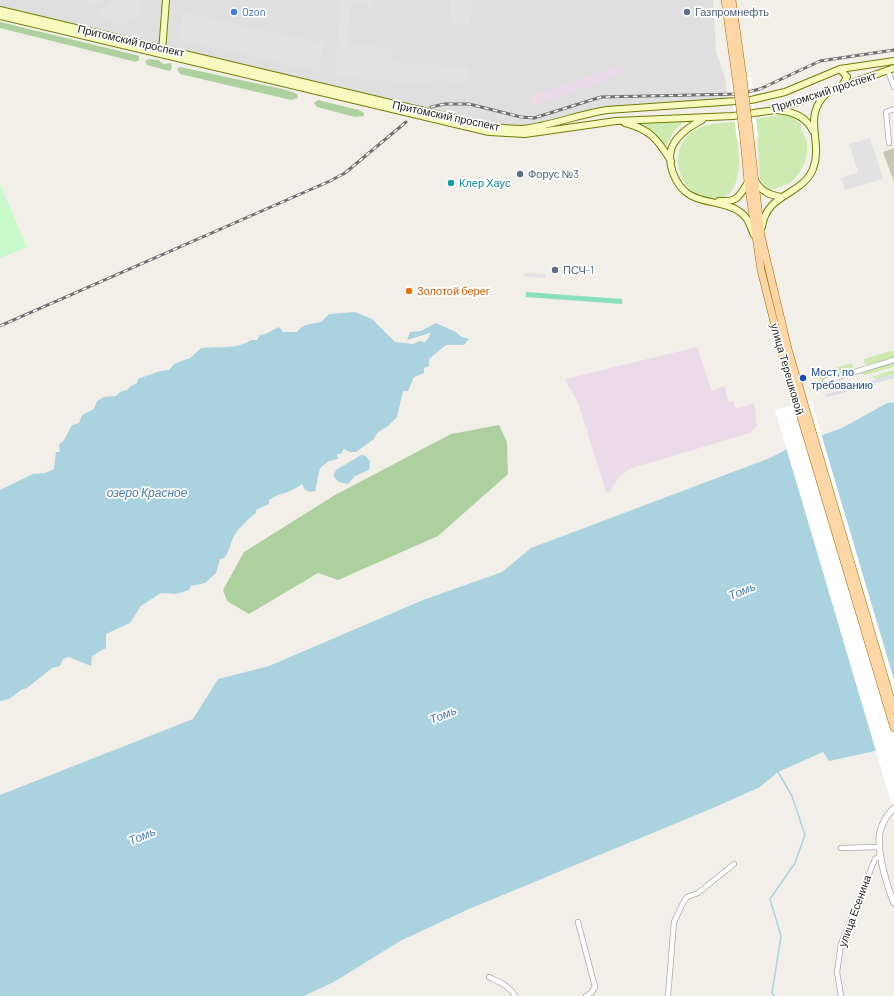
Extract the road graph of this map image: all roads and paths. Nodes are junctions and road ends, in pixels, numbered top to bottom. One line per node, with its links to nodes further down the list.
1 (166, 0): 6 (main road)
2 (725, 0): 11 (main road, улица Терешковой)
3 (732, 0): 11 (main road, улица Терешковой)
4 (0, 10): 6 (main road, Притомский проспект)
5 (0, 16): 7 (main road, Притомский проспект)
6 (163, 48): 7 (main road); 17 (main road, Притомский проспект)
7 (161, 55): 20 (main road, Притомский проспект)
8 (894, 61): 9 (main road, Притомский проспект)
9 (840, 69): 12 (main road); 17 (main road, Притомский проспект)
10 (891, 70): 12 (main road, Притомский проспект); 13 (street)
11 (739, 78): 22 (main road, улица Терешковой, bridge)
12 (842, 85): 14 (main road, Притомский проспект)
13 (894, 87)
14 (832, 89): 16 (main road, Притомский проспект); 21 (main road)
15 (894, 109): 23 (street)
16 (775, 110): 18 (main road, Притомский проспект); 21 (main road)
17 (587, 113): 20 (main road)
18 (706, 119): 19 (main road, Притомский проспект); 24 (main road)
19 (616, 121): 20 (main road, Притомский проспект); 24 (main road)
20 (586, 126)
21 (814, 132): 27 (main road)
22 (747, 138): 25 (main road, улица Терешковой); 26 (main road, улица Терешковой)
23 (889, 143)
24 (671, 161): 28 (main road)
25 (748, 182): 28 (main road); 29 (main road, улица Терешковой)
26 (755, 182): 27 (main road); 29 (main road, улица Терешковой)
27 (781, 197): 29 (main road)
28 (708, 201): 29 (main road)
29 (758, 236): 32 (main road, улица Терешковой)
30 (894, 360): 31 (street)
31 (824, 381)
32 (800, 403): 33 (main road, улица Терешковой); 34 (main road, улица Терешковой)
33 (894, 710)
34 (894, 728)
35 (894, 808): 36 (street)
36 (880, 847): 37 (street); 38 (street)
37 (841, 848)
38 (882, 855): 40 (street); 46 (street, улица Есенина)
39 (734, 864): 45 (street)
40 (894, 903)
41 (578, 922): 44 (street)
42 (489, 977): 43 (street)
43 (515, 996)
44 (586, 996)
45 (668, 996)
46 (841, 996)

